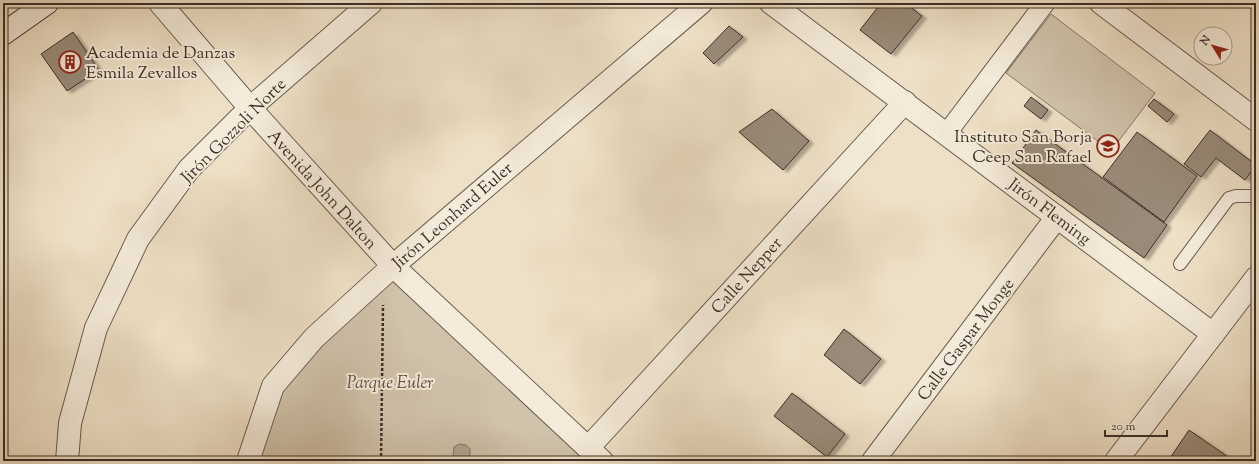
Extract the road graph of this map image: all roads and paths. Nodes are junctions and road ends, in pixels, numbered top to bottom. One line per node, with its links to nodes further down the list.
1 (47, 3): 8 (street)
2 (160, 3): 10 (street, Avenida John Dalton)
3 (371, 3): 10 (street, Jirón Gozzoli Norte)
4 (701, 3): 16 (street, Jirón Leonhard Euler)
5 (771, 3): 9 (street, Jirón Fleming)
6 (1045, 3): 12 (street)
7 (1101, 3): 11 (street)
8 (3, 34)
9 (905, 102): 12 (street, Jirón Fleming); 19 (street, Calle Nepper)
10 (250, 108): 16 (street, Avenida John Dalton); 20 (street, Jirón Gozzoli Norte)
11 (1256, 120)
12 (947, 133): 14 (street, Jirón Fleming)
13 (1256, 196): 15 (lane)
14 (1057, 216): 18 (street, Jirón Fleming); 23 (street, Calle Gaspar Monge)
15 (1180, 264)
16 (388, 270): 19 (street, Avenida John Dalton); 21 (street, Jirón Leonhard Euler); 22 (path)
17 (1256, 278): 18 (street)
18 (1213, 334): 24 (street)
19 (595, 455)
20 (67, 461)
21 (248, 461)
22 (381, 461)
23 (873, 461)
24 (1116, 461)

